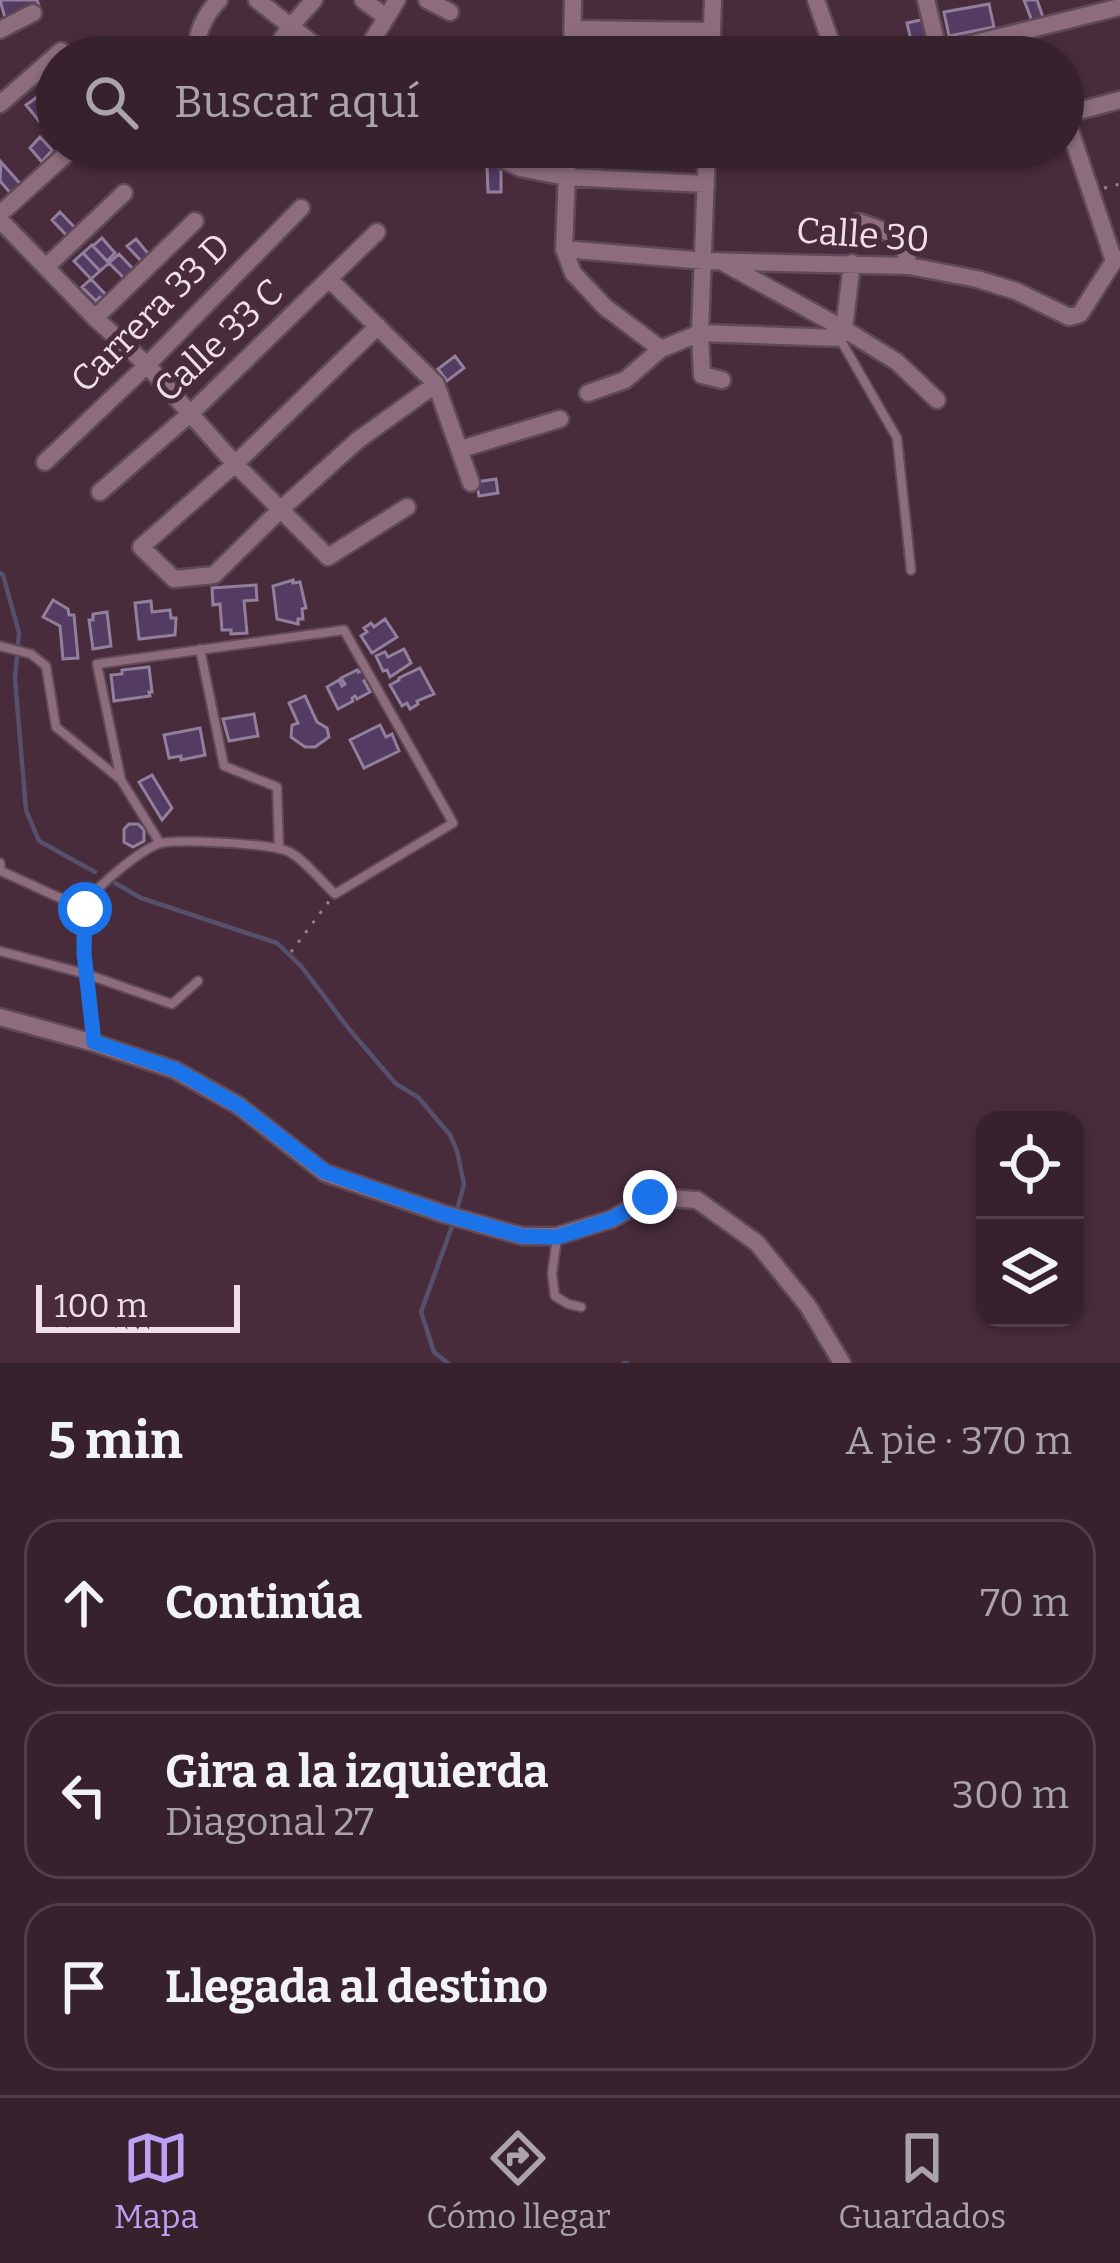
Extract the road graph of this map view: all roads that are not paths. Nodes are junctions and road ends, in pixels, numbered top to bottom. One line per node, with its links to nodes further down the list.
1 (219, 0): 19 (street)
2 (257, 0): 15 (street)
3 (314, 0): 15 (street)
4 (363, 0): 14 (street)
5 (397, 0): 14 (street)
6 (427, 0): 12 (street)
7 (573, 0): 16 (street)
8 (713, 0): 18 (street)
9 (816, 0): 25 (street)
10 (926, 0): 26 (street)
11 (1117, 9): 27 (street)
12 (450, 12)
13 (34, 13): 17 (street)
14 (386, 17): 22 (street)
15 (290, 27): 20 (street); 21 (street)
16 (573, 29): 18 (street); 23 (street)
17 (0, 30)
18 (712, 31): 24 (street)
19 (198, 36)
20 (284, 36)
21 (302, 36)
22 (375, 36)
23 (573, 36)
24 (712, 36)
25 (829, 36)
26 (935, 36)
27 (1010, 36)
28 (36, 73): 30 (street)
29 (1120, 100): 31 (street)
30 (0, 104)
31 (1084, 110)
32 (52, 168): 41 (street)
33 (520, 168): 37 (street)
34 (567, 168): 37 (street)
35 (706, 168): 38 (street)
36 (1083, 168): 46 (street)
37 (566, 177): 38 (street); 45 (street)
38 (706, 184): 47 (street)
39 (124, 193): 49 (street)
40 (301, 208): 57 (street, Carrera 33 D)
41 (0, 217): 49 (street)
42 (195, 221): 52 (street)
43 (859, 222): 50 (street)
44 (377, 232): 51 (street, Calle 33 C)
45 (564, 249): 47 (street, Calle 30); 56 (street)
46 (1117, 260): 50 (street, Calle 30)
47 (712, 261): 48 (street, Calle 30); 54 (street); 55 (street)
48 (852, 263): 50 (street, Calle 30); 54 (street)
49 (47, 266): 52 (street)
50 (909, 266)
51 (330, 280): 53 (street); 62 (street, Calle 33 C)
52 (95, 318): 57 (street)
53 (378, 326): 59 (street); 66 (street)
54 (842, 333): 55 (street); 61 (street); 71 (lane)
55 (700, 334): 56 (street); 58 (street)
56 (661, 349): 60 (street)
57 (147, 365): 62 (street); 65 (street, Carrera 33 D)
58 (722, 380)
59 (436, 383): 64 (street); 70 (street)
60 (588, 393)
61 (937, 400)
62 (191, 413): 66 (street); 68 (street, Calle 33 C)
63 (560, 419): 64 (street)
64 (461, 448): 67 (street)
65 (44, 462)
66 (235, 464): 70 (street); 70 (street)
67 (471, 483)
68 (100, 492)
69 (407, 507): 70 (street)
70 (280, 510)
71 (911, 570)
72 (0, 646): 74 (lane)
73 (200, 649): 74 (lane); 76 (lane); 76 (lane)
74 (121, 780): 75 (lane)
75 (160, 843): 76 (lane); 78 (lane)
76 (279, 850)
77 (0, 863): 78 (lane)
78 (85, 909): 80 (lane)
79 (0, 951): 80 (lane)
80 (86, 974): 81 (lane); 83 (lane)
81 (198, 981)
82 (0, 1017): 83 (street)
83 (94, 1042): 84 (street)
84 (557, 1237): 85 (lane); 86 (street)
85 (581, 1307)
86 (842, 1363)

